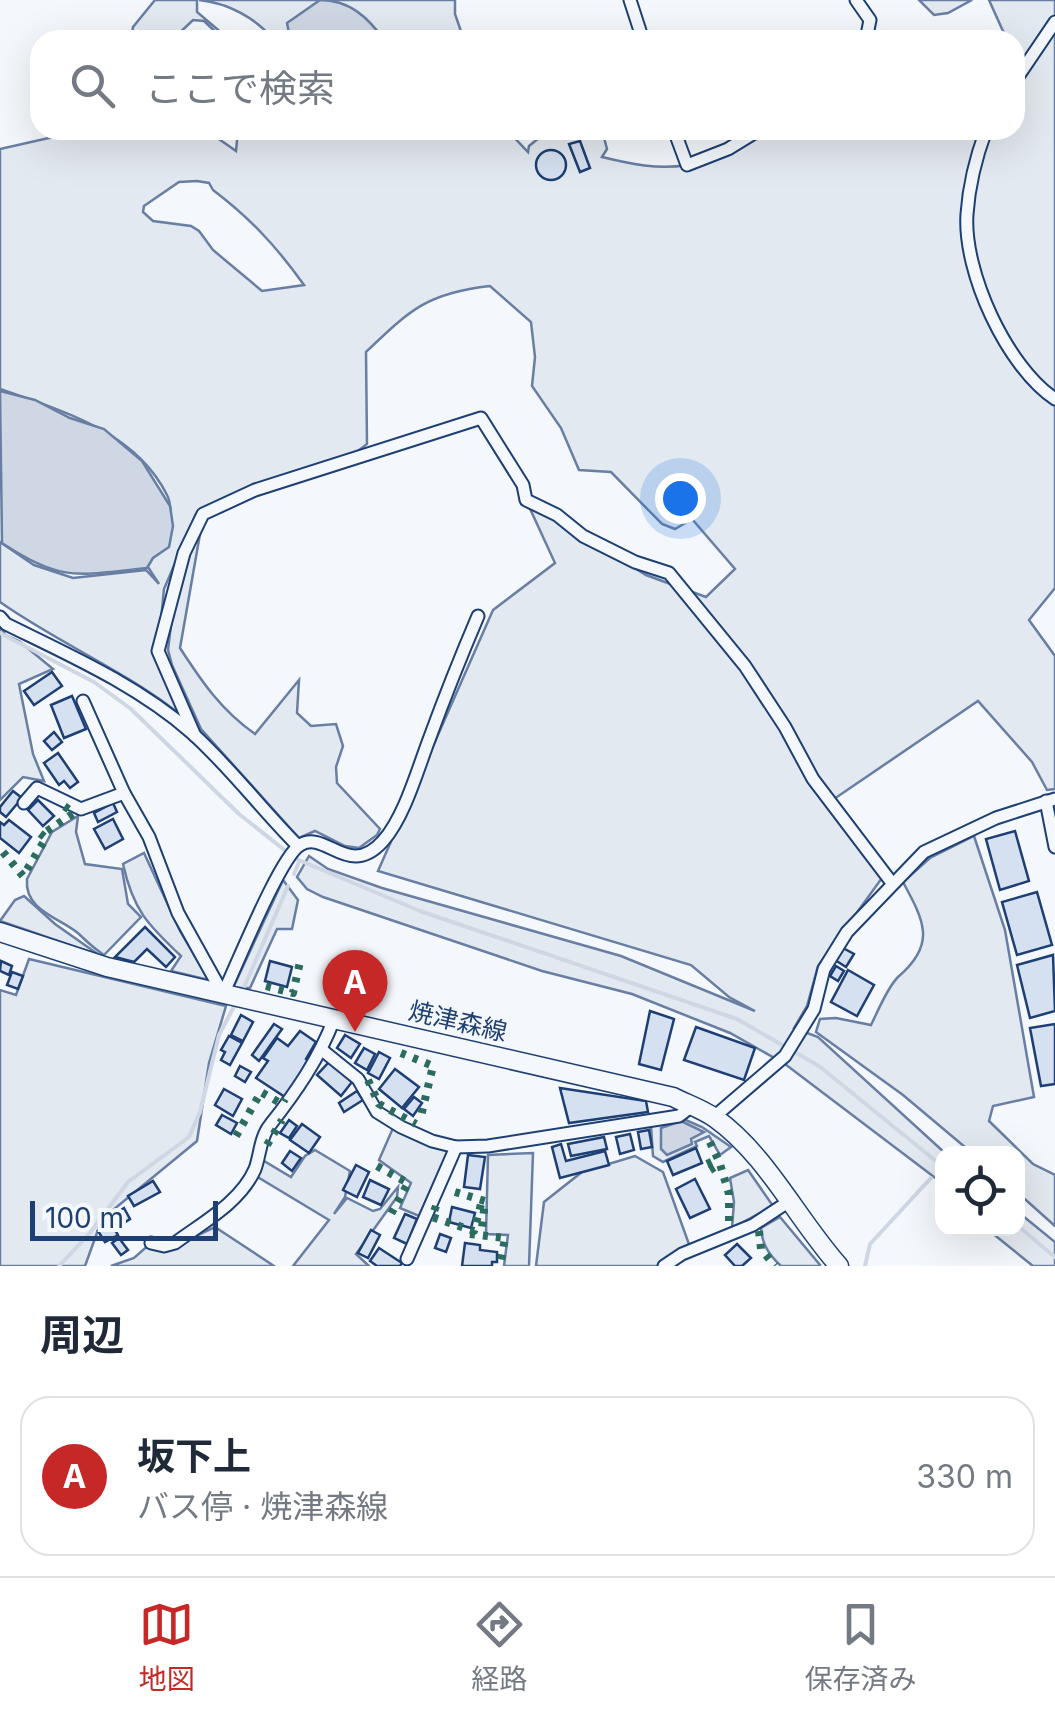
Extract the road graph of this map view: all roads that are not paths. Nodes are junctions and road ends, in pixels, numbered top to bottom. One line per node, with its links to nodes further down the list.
1 (630, 0): 4 (street)
2 (856, 0): 5 (street)
3 (1055, 22): 6 (street)
4 (640, 30)
5 (868, 30)
6 (1025, 66)
7 (678, 140): 8 (street)
8 (743, 140)
9 (982, 140): 10 (street)
10 (1055, 399)
11 (478, 616): 18 (street)
12 (0, 617): 14 (street)
13 (83, 701): 15 (street)
14 (194, 736): 18 (street); 20 (street)
15 (124, 793): 17 (street); 22 (street)
16 (1051, 800): 19 (street); 20 (street)
17 (24, 804)
18 (296, 848): 22 (street)
19 (1055, 848)
20 (892, 883): 26 (street)
21 (0, 932): 22 (main road, 焼津森線)
22 (227, 994): 23 (main road, 焼津森線)
23 (334, 1019): 24 (street); 25 (main road, 焼津森線)
24 (322, 1050): 27 (street); 29 (street)
25 (692, 1106): 26 (main road, 焼津森線); 27 (street)
26 (714, 1117): 28 (main road, 焼津森線)
27 (456, 1147): 30 (street)
28 (788, 1202): 31 (street); 32 (main road, 焼津森線)
29 (151, 1242)
30 (407, 1259)
31 (664, 1266)
32 (839, 1266)

